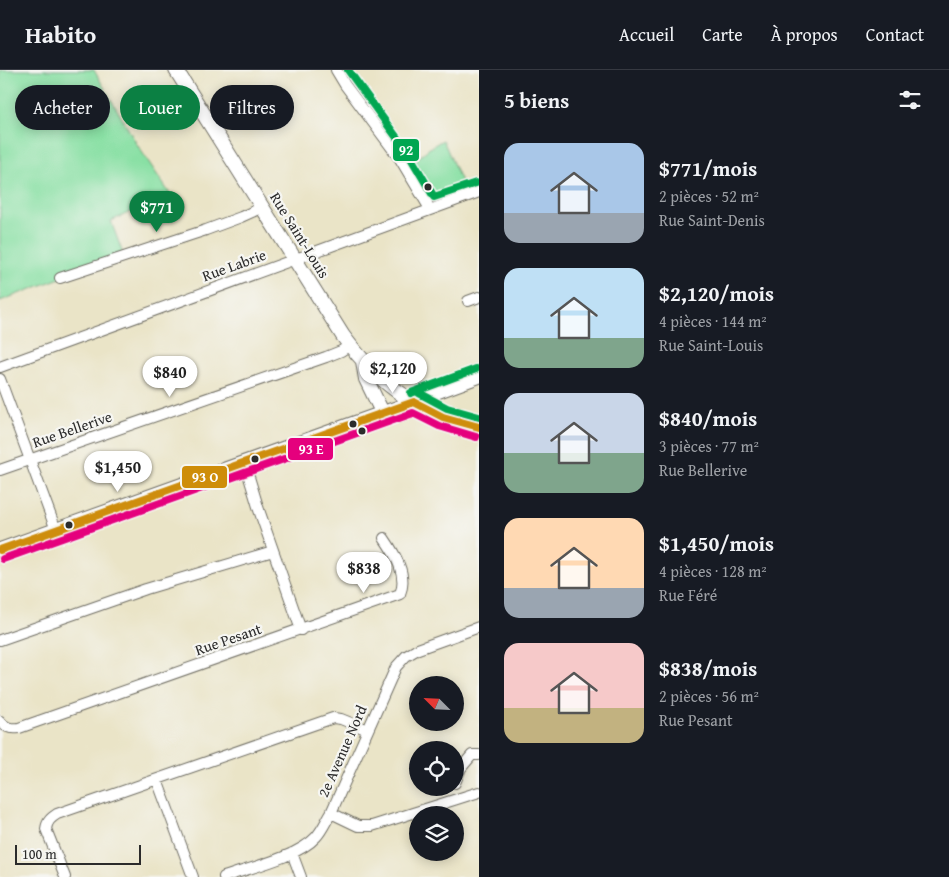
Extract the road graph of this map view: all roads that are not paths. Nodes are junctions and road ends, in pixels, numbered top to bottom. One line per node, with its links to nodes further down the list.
1 (176, 70): 4 (main road, Rue Saint-Louis)
2 (336, 70): 5 (street)
3 (479, 192): 5 (street, Rue Labrie)
4 (263, 206): 6 (main road, Rue Saint-Louis); 7 (street)
5 (430, 209): 6 (street, Rue Labrie)
6 (296, 258): 10 (main road, Rue Saint-Louis); 12 (street, Rue Labrie)
7 (60, 278)
8 (479, 297): 9 (street)
9 (468, 301)
10 (350, 345): 11 (main road, Rue Saint-Louis); 18 (street, Rue Bellerive)
11 (363, 361): 15 (main road, Rue Saint-Louis); 16 (main road)
12 (0, 367)
13 (479, 378): 15 (street)
14 (0, 379): 18 (street)
15 (414, 402): 16 (main road); 17 (main road, Rue Saint-Louis)
16 (383, 414): 19 (main road)
17 (479, 427)
18 (28, 460): 20 (street, Rue Bellerive); 21 (street)
19 (245, 464): 21 (main road); 24 (street)
20 (0, 470)
21 (56, 530): 23 (main road)
22 (384, 538): 26 (street, Rue Pesant)
23 (0, 550)
24 (273, 551): 26 (street); 27 (street)
25 (479, 627): 29 (street, 2e Avenue Nord)
26 (301, 630): 28 (street, Rue Pesant)
27 (0, 640)
28 (3, 724)
29 (368, 730): 32 (street); 36 (street, 2e Avenue Nord)
30 (479, 755): 31 (street)
31 (464, 765)
32 (157, 780): 38 (street); 39 (street)
33 (479, 792): 35 (street)
34 (450, 796): 35 (street)
35 (447, 802): 36 (street)
36 (330, 814): 37 (street, 2e Avenue Nord)
37 (292, 853): 40 (street, 2e Avenue Nord); 41 (street)
38 (65, 877)
39 (193, 877)
40 (224, 877)
41 (301, 877)

